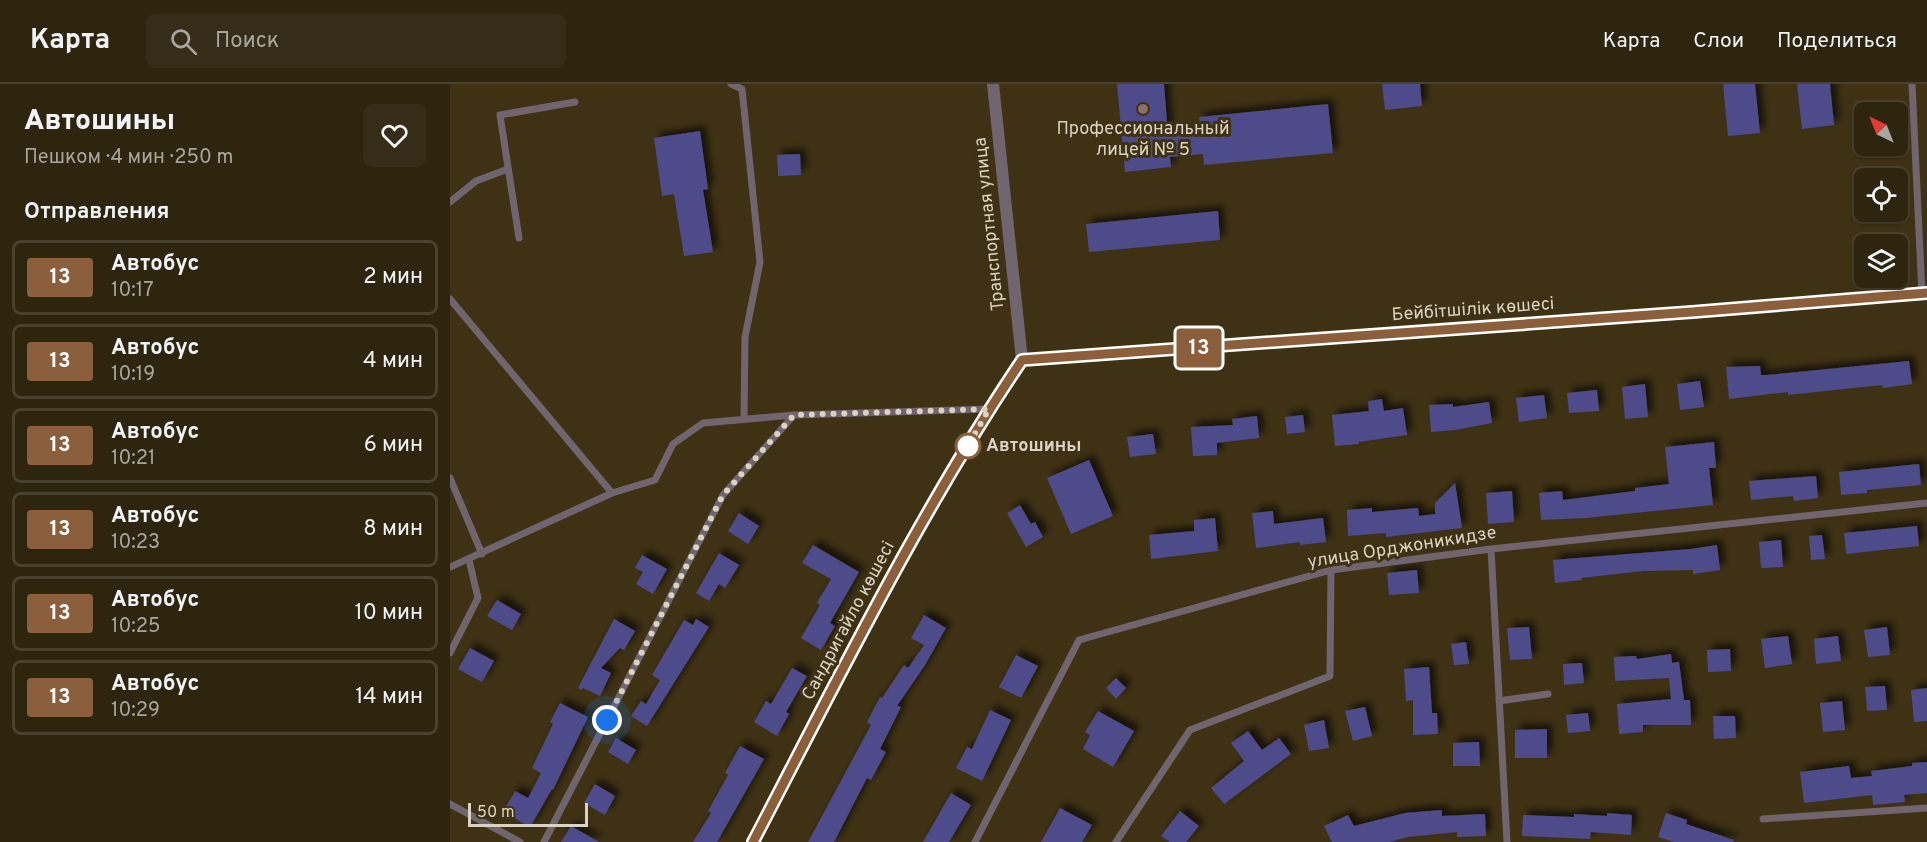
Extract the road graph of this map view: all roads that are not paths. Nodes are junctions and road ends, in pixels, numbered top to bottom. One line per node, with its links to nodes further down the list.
1 (731, 84): 13 (lane)
2 (993, 84): 10 (street, Транспортная улица)
3 (1912, 84): 8 (lane)
4 (575, 102): 5 (lane)
5 (508, 169): 6 (lane); 7 (lane)
6 (450, 202)
7 (519, 238)
8 (1924, 294): 10 (street, Бейбітшілік көшесі)
9 (450, 299): 15 (lane)
10 (1022, 360): 11 (street, Сандригайло көшесі)
11 (989, 409): 12 (lane); 30 (street, Сандригайло көшесі)
12 (794, 415): 13 (lane); 29 (lane)
13 (744, 419): 15 (lane)
14 (450, 478): 18 (lane)
15 (612, 493): 18 (lane)
16 (1927, 503): 17 (lane, улица Орджоникидзе)
17 (1491, 549): 21 (lane, улица Орджоникидзе); 24 (lane)
18 (482, 554): 19 (lane)
19 (468, 560): 20 (lane); 22 (lane)
20 (450, 567)
21 (1331, 570): 31 (lane, улица Орджоникидзе); 32 (lane)
22 (450, 653)
23 (1548, 694): 24 (lane)
24 (1499, 701): 33 (lane)
25 (450, 804): 28 (lane)
26 (1927, 808): 27 (lane)
27 (1763, 819)
28 (520, 842)
29 (544, 842)
30 (753, 842)
31 (975, 842)
32 (1116, 842)
33 (1507, 842)

